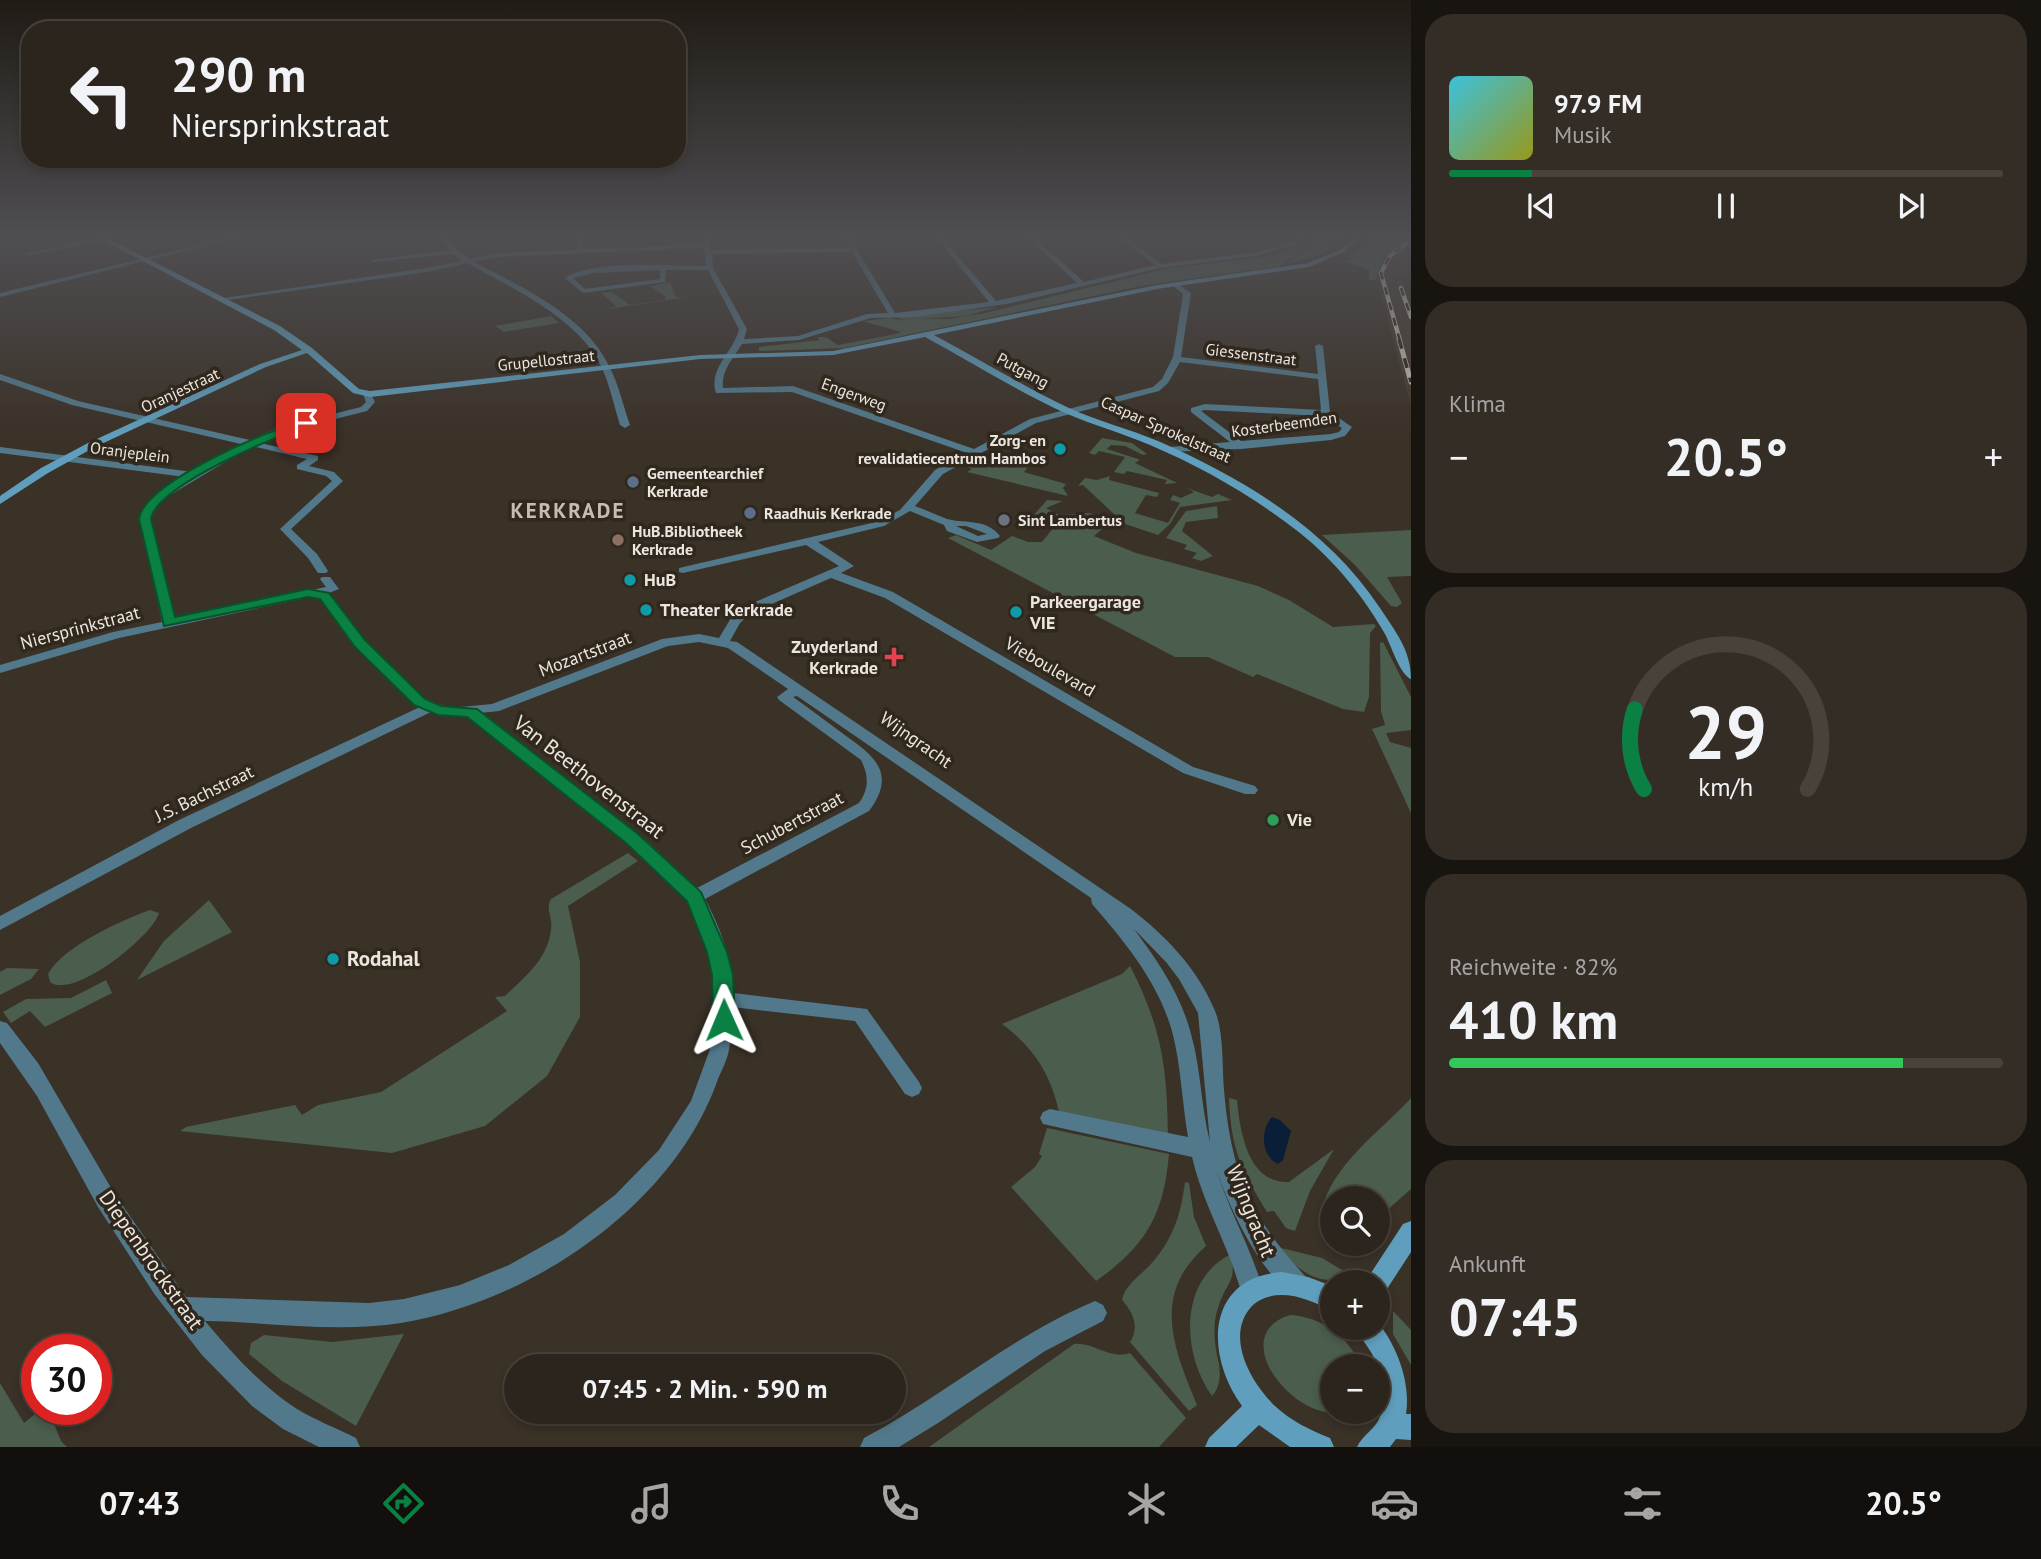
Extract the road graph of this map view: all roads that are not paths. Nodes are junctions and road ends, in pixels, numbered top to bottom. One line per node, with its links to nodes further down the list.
1 (230, 304): 12 (main road)
2 (546, 304): 15 (street)
3 (729, 304): 10 (street)
4 (885, 304): 8 (street)
5 (994, 304): 8 (street)
6 (1080, 304): 9 (main road, Grupellostraat)
7 (1185, 304): 14 (street)
8 (893, 316): 10 (street)
9 (928, 335): 13 (main road, Grupellostraat); 19 (main road, Putgang)
10 (741, 342): 13 (street)
11 (1318, 346): 17 (street, Kosterbeemden)
12 (309, 351): 18 (main road); 21 (main road, Oranjestraat)
13 (729, 355): 15 (main road, Grupellostraat); 27 (street, Engerweg)
14 (1176, 359): 17 (street, Giessenstraat); 19 (street)
15 (606, 367): 18 (main road, Grupellostraat); 22 (street)
16 (0, 377): 21 (street)
17 (1322, 377): 20 (street, Kosterbeemden)
18 (369, 398): 24 (street)
19 (1067, 410): 26 (main road, Caspar Sprokelstraat); 27 (street)
20 (1326, 413): 23 (street, Kosterbeemden); 23 (street)
21 (146, 421): 24 (street); 28 (main road, Oranjestraat)
22 (625, 425)
23 (1238, 443): 26 (street, Kosterbeemden)
24 (248, 444): 29 (street); 36 (street, Niersprinkstraat)
25 (0, 450): 28 (street, Oranjeplein)
26 (1170, 450): 40 (main road, Caspar Sprokelstraat)
27 (974, 452): 31 (street)
28 (64, 459): 29 (street, Oranjeplein); 30 (main road, Oranjestraat)
29 (192, 475): 37 (street)
30 (1, 500)
31 (909, 507): 32 (street); 33 (street)
32 (949, 523)
33 (807, 540): 34 (street); 35 (street)
34 (683, 570)
35 (832, 574): 38 (street); 44 (street, Vieboulevard)
36 (316, 593): 37 (street, Niersprinkstraat); 42 (street)
37 (169, 623): 39 (street, Niersprinkstraat)
38 (718, 641): 41 (street, Wijngracht); 43 (street, Mozartstraat)
39 (0, 669)
40 (1411, 675)
41 (799, 689): 45 (street, Wijngracht); 46 (street, Schubertstraat)
42 (429, 708): 43 (street); 47 (street, J.S. Bachstraat)
43 (471, 713): 46 (street, Van Beethovenstraat)
44 (1250, 790)
45 (1087, 888): 52 (street, Wijngracht); 52 (street, Wijngracht)
46 (695, 897): 48 (street, Van Beethovenstraat)
47 (0, 924)
48 (724, 999): 50 (street); 58 (street, Van Beethovenstraat)
49 (0, 1029): 58 (street, Diepenbrockstraat)
50 (912, 1088)
51 (1050, 1118): 52 (street)
52 (1212, 1152): 55 (street, Wijngracht); 56 (street, Wijngracht)
53 (1411, 1232): 54 (main road)
54 (1386, 1270)
55 (1298, 1285): 56 (main road); 57 (main road)
56 (1252, 1290): 62 (main road)
57 (1320, 1294)
58 (183, 1309): 64 (street, Diepenbrockstraat)
59 (1095, 1313): 65 (street)
60 (1377, 1340): 61 (main road)
61 (1403, 1377): 63 (main road)
62 (1258, 1407): 66 (main road); 67 (main road)
63 (1403, 1426): 68 (main road)
64 (347, 1447)
65 (873, 1447)
66 (1218, 1447)
67 (1321, 1447)
68 (1370, 1447)

